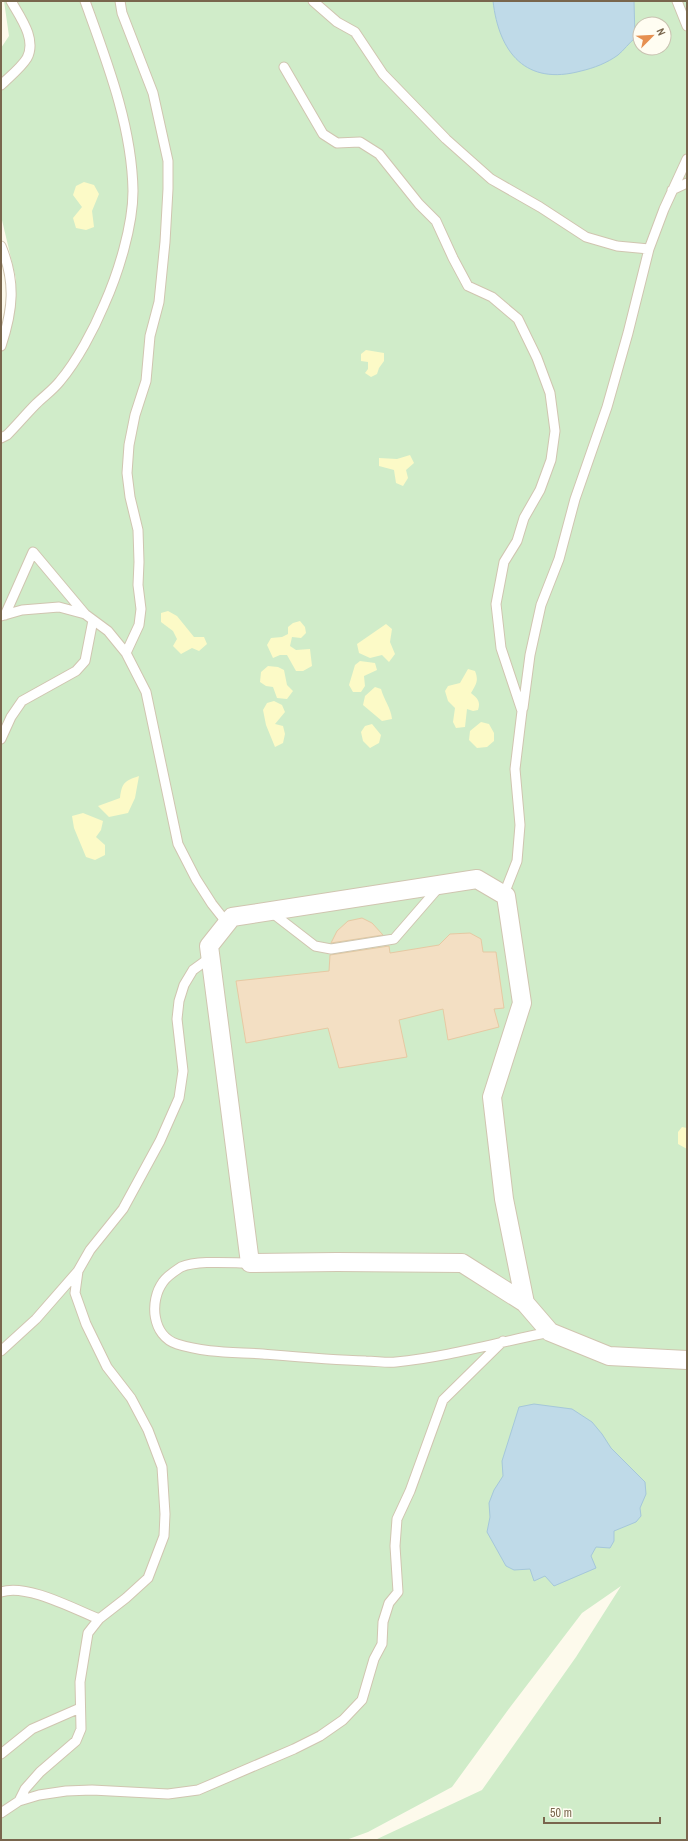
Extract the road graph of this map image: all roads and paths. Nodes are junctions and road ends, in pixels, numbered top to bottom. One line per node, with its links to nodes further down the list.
1 (12, 1): 8 (lane)
2 (85, 1): 15 (lane)
3 (120, 1): 19 (lane)
4 (314, 1): 13 (lane)
5 (677, 1): 6 (lane)
6 (687, 26)
7 (284, 67): 20 (lane)
8 (1, 85)
9 (687, 159): 11 (lane)
10 (687, 183): 11 (lane)
11 (672, 190): 13 (lane)
12 (1, 246): 14 (lane)
13 (649, 249): 20 (lane)
14 (1, 346)
15 (1, 438)
16 (85, 614): 17 (lane); 17 (lane); 18 (lane)
17 (3, 615)
18 (93, 620): 19 (lane); 21 (lane)
19 (126, 653): 25 (lane)
20 (522, 711): 23 (lane)
21 (1, 739)
22 (443, 884): 23 (street); 24 (street); 24 (lane)
23 (504, 894): 29 (street)
24 (270, 911): 25 (street)
25 (227, 923): 26 (street)
26 (211, 957): 27 (street); 28 (lane)
27 (250, 1263): 29 (street); 31 (lane)
28 (78, 1271): 32 (lane); 35 (lane)
29 (525, 1303): 30 (street)
30 (550, 1332): 31 (lane); 33 (street)
31 (503, 1341): 38 (lane)
32 (1, 1351)
33 (687, 1360)
34 (1, 1592): 35 (lane)
35 (99, 1619): 36 (lane)
36 (80, 1708): 37 (lane); 38 (lane)
37 (1, 1754)
38 (19, 1801): 39 (lane)
39 (1, 1813)

